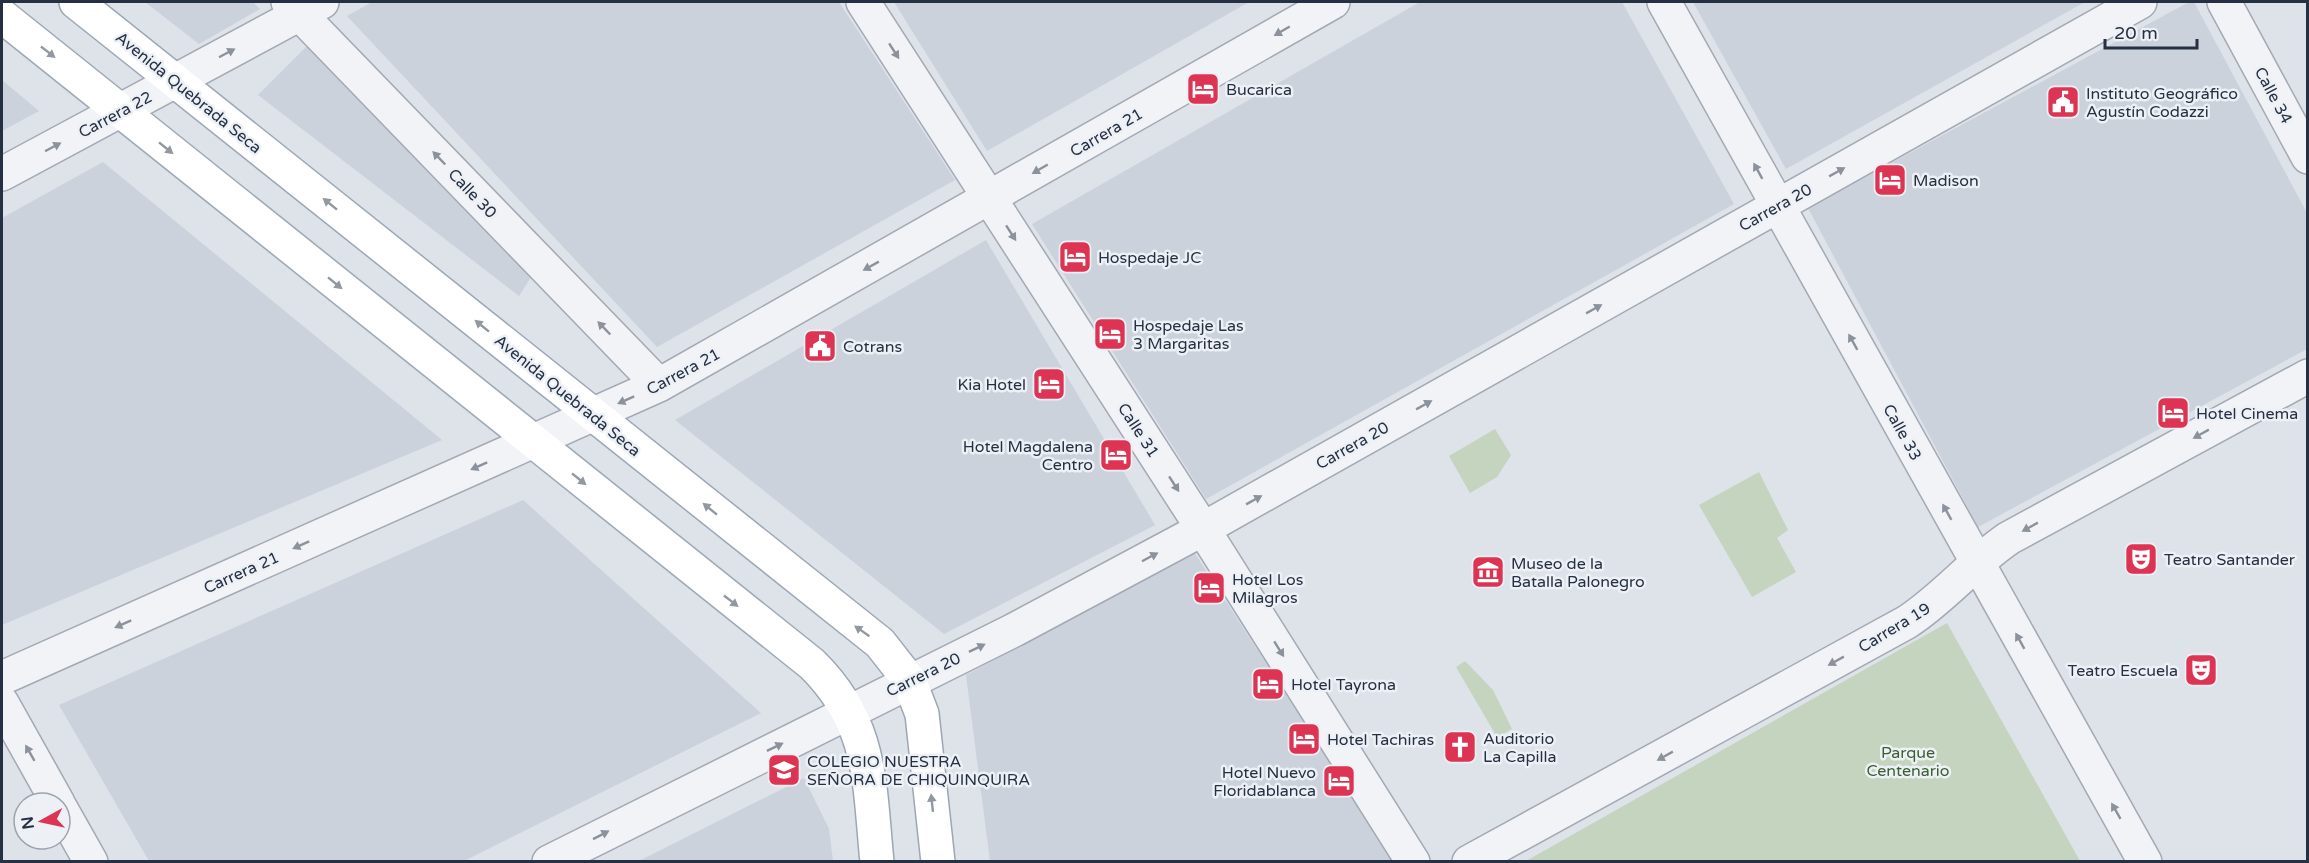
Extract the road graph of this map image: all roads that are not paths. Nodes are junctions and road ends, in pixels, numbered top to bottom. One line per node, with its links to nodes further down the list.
1 (76, 2): 9 (main road, Avenida Quebrada Seca)
2 (863, 2): 13 (street, Calle 31, one-way to 13)
3 (1664, 2): 14 (street, Calle 33, one-way to 3)
4 (2140, 2): 14 (street, Carrera 20, one-way to 4)
5 (2224, 2): 11 (street, Calle 34)
6 (1317, 5): 13 (street, Carrera 21, one-way to 13)
7 (303, 6): 9 (street, Carrera 22, one-way to 7); 16 (street, Calle 30, one-way to 7)
8 (2, 16): 10 (main road, one-way to 10)
9 (176, 81): 10 (street, Carrera 22); 17 (main road, Avenida Quebrada Seca, one-way to 9)
10 (121, 111): 12 (street, Carrera 22, one-way to 10); 18 (main road, one-way to 18)
11 (2307, 157)
12 (2, 174)
13 (989, 199): 16 (street, Carrera 21, one-way to 16); 19 (street, Calle 31, one-way to 19)
14 (1777, 206): 19 (street, Carrera 20, one-way to 14); 20 (street, Calle 33, one-way to 14)
15 (2307, 376): 20 (street, Carrera 19, one-way to 20)
16 (659, 385): 17 (street, Carrera 21, one-way to 17)
17 (593, 416): 18 (street, Carrera 21); 22 (main road, Avenida Quebrada Seca, one-way to 17)
18 (533, 443): 21 (street, Carrera 21, one-way to 21); 24 (main road, one-way to 24)
19 (1203, 529): 22 (street, Carrera 20, one-way to 19); 31 (street, Calle 31, one-way to 31)
20 (1976, 563): 32 (street, Carrera 19, one-way to 32); 33 (street, Calle 33, one-way to 20)
21 (2, 678)
22 (909, 680): 24 (street, Carrera 20); 30 (main road, Avenida Quebrada Seca, one-way to 22)
23 (2, 703): 25 (street, one-way to 23)
24 (849, 711): 28 (street, Carrera 20, one-way to 24); 29 (main road)
25 (51, 791)
26 (72, 828): 27 (street)
27 (91, 861)
28 (549, 861)
29 (877, 861)
30 (938, 861)
31 (1413, 861)
32 (1469, 861)
33 (2145, 861)

